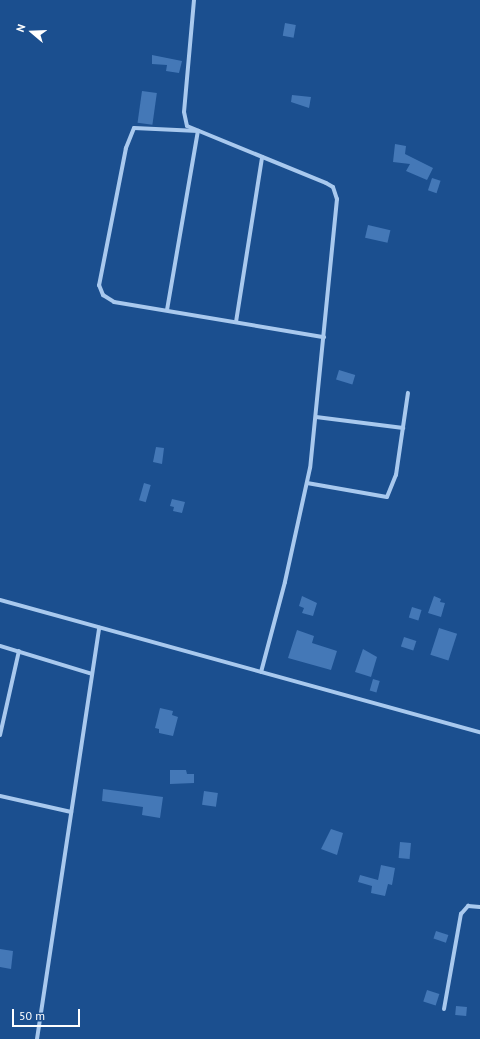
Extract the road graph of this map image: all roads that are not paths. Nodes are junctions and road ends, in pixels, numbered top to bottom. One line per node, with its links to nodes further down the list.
1 (194, 0): 2 (street)
2 (198, 132): 3 (street); 4 (street); 4 (street)
3 (262, 157): 5 (street); 6 (street)
4 (167, 310): 5 (street)
5 (236, 322): 6 (street)
6 (324, 337): 8 (street)
7 (408, 394): 9 (street)
8 (316, 417): 9 (street); 10 (street)
9 (403, 428): 10 (street)
10 (307, 483): 15 (street)
11 (0, 600): 12 (street)
12 (99, 628): 15 (street); 16 (street)
13 (0, 646): 14 (street)
14 (19, 651): 16 (street); 18 (street)
15 (262, 672): 17 (street)
16 (92, 674): 20 (street)
17 (480, 732)
18 (0, 735)
19 (0, 796): 20 (street)
20 (71, 812): 23 (street)
21 (480, 907): 22 (street)
22 (444, 1009)
23 (37, 1039)

